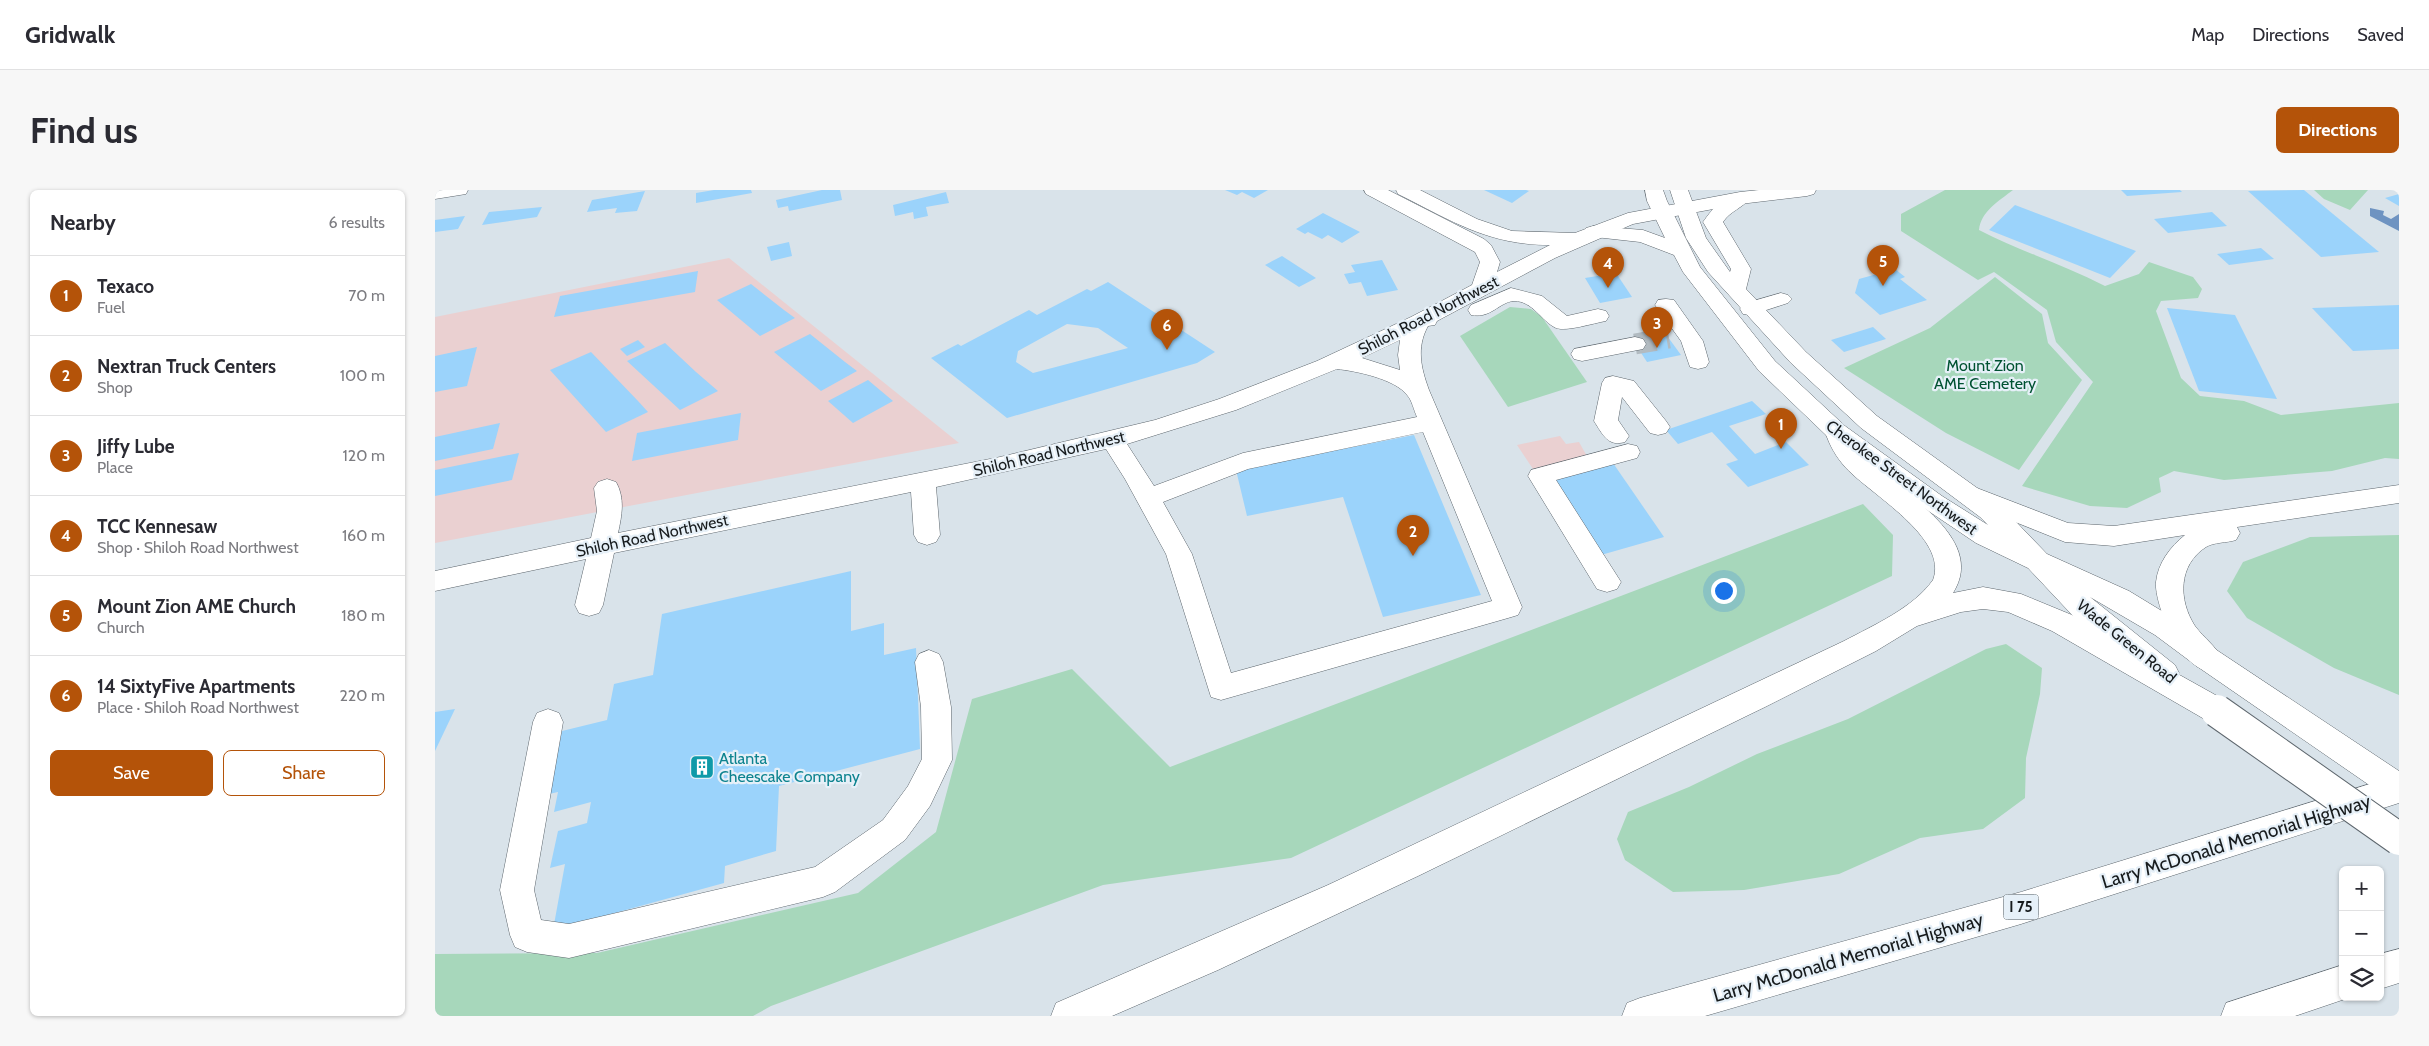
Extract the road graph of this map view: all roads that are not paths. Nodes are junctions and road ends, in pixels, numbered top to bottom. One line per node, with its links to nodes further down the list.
1 (459, 190): 6 (main road)
2 (1373, 190): 12 (main road)
3 (1405, 190): 10 (main road)
4 (1706, 190): 7 (main road, Shiloh Road Northwest)
5 (1807, 190): 8 (main road, Shiloh Road Northwest)
6 (435, 193)
7 (1682, 198): 8 (main road, Shiloh Road Northwest); 9 (main road, Shiloh Road Northwest); 13 (main road, Cherokee Street Northwest)
8 (1740, 198): 13 (main road)
9 (1659, 202): 10 (main road, Shiloh Road Northwest); 11 (main road, Cherokee Street Northwest)
10 (1584, 236): 11 (main road); 12 (main road, Shiloh Road Northwest)
11 (1683, 252): 26 (main road, Cherokee Street Northwest)
12 (1481, 288): 18 (main road, Shiloh Road Northwest)
13 (1736, 288): 16 (main road, Cherokee Street Northwest)
14 (1781, 299): 16 (main road)
15 (1666, 305): 22 (main road)
16 (1751, 308): 30 (main road, Cherokee Street Northwest)
17 (1598, 316): 18 (main road)
18 (1420, 321): 21 (main road, Shiloh Road Northwest); 23 (main road)
19 (1638, 348): 20 (main road)
20 (1582, 354)
21 (1331, 362): 23 (main road); 27 (main road, Shiloh Road Northwest)
22 (1698, 362)
23 (1417, 390): 24 (main road)
24 (1432, 422): 32 (main road); 32 (main road)
25 (1658, 427): 38 (main road)
26 (1837, 432): 36 (main road, Cherokee Street Northwest); 40 (main road)
27 (1112, 439): 28 (main road, Shiloh Road Northwest); 32 (main road)
28 (923, 480): 34 (main road); 35 (main road, Shiloh Road Northwest)
29 (607, 488): 35 (main road)
30 (1969, 494): 31 (main road); 36 (main road, Cherokee Street Northwest)
31 (2399, 494)
32 (1149, 498)
33 (2399, 507): 41 (main road)
34 (927, 535)
35 (602, 545): 37 (main road, Shiloh Road Northwest); 39 (main road)
36 (2039, 562): 41 (main road, Wade Green Road); 43 (main road, Wade Green Road)
37 (435, 581)
38 (1607, 582)
39 (589, 605)
40 (1904, 620): 43 (main road); 50 (main road)
41 (2208, 659): 45 (main road, Wade Green Road)
42 (929, 662): 44 (main road)
43 (2217, 711): 46 (main road, Wade Green Road, bridge)
44 (548, 722)
45 (2399, 789): 51 (main road, Larry McDonald Memorial Highway / I 75)
46 (2399, 840)
47 (2399, 966): 48 (main road)
48 (2384, 971)
49 (2339, 984): 52 (main road)
50 (1069, 1016)
51 (1640, 1016)
52 (2239, 1016)

